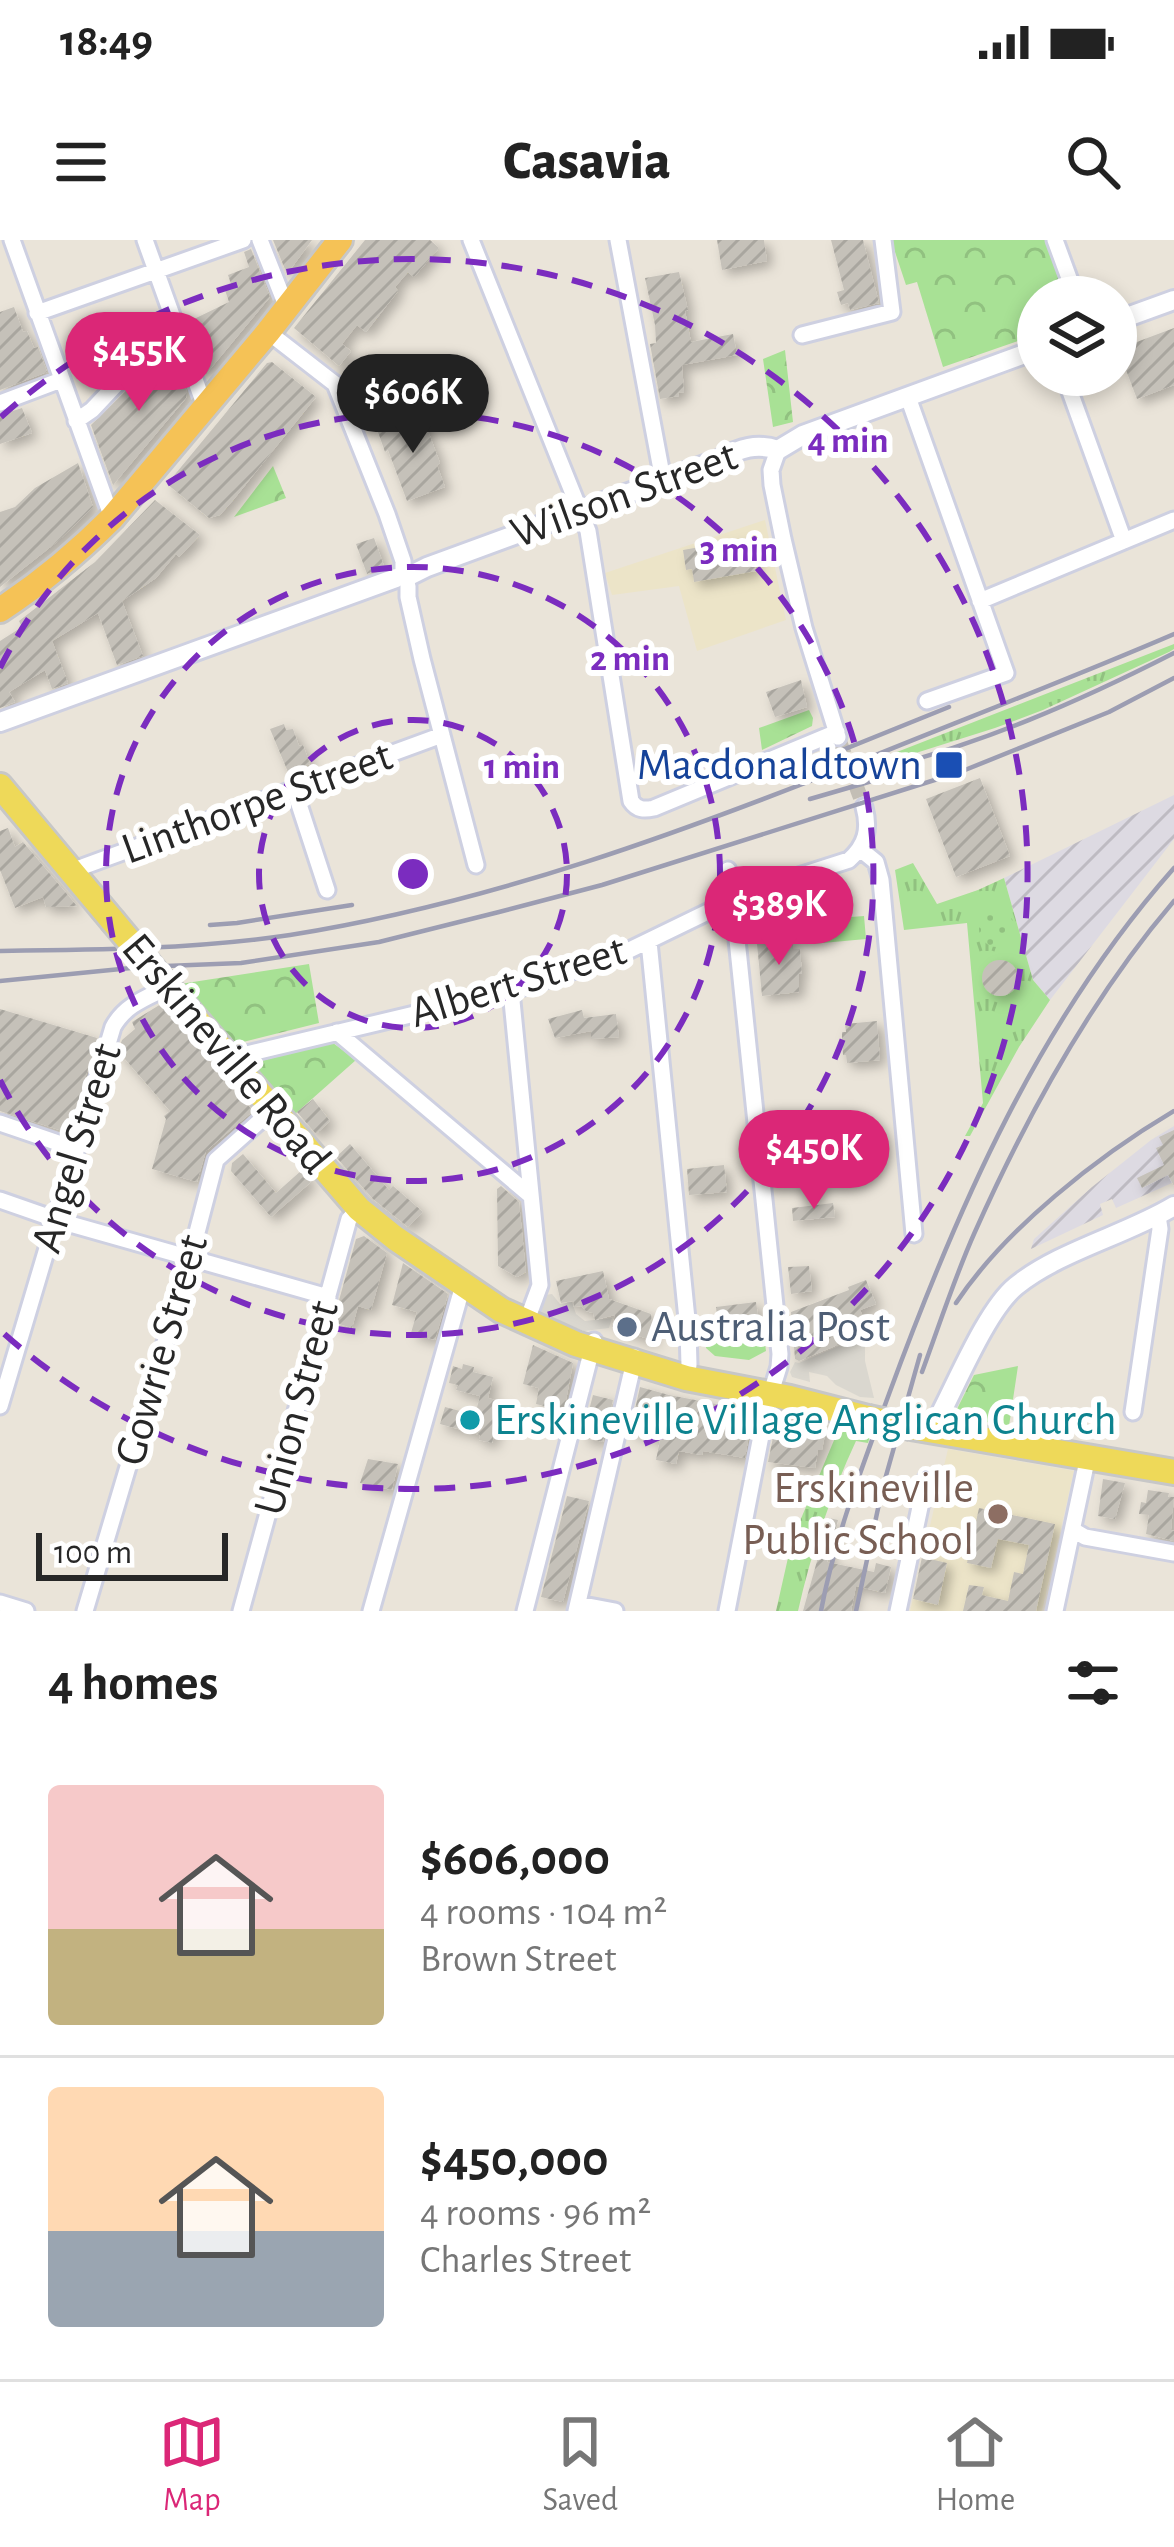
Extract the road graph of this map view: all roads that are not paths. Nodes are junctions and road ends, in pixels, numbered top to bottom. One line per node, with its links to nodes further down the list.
1 (12, 240): 14 (street)
2 (145, 240): 10 (street)
3 (243, 240): 10 (street)
4 (260, 240): 13 (street)
5 (340, 240): 13 (highway)
6 (471, 240): 28 (street)
7 (618, 240): 27 (street)
8 (884, 240): 17 (street)
9 (1055, 240): 11 (street)
10 (156, 271): 14 (street); 24 (street)
11 (1068, 276)
12 (1174, 300): 15 (street)
13 (287, 308): 16 (highway)
14 (37, 313): 20 (street)
15 (1137, 313)
16 (268, 332): 24 (highway); 32 (street)
17 (802, 335)
18 (1017, 357): 22 (street, Wilson Street)
19 (124, 376): 25 (street)
20 (61, 380): 23 (street); 25 (street)
21 (1072, 396): 31 (street)
22 (908, 398): 26 (street, Wilson Street); 33 (street)
23 (0, 403)
24 (206, 407): 29 (highway)
25 (76, 421): 29 (street)
26 (778, 450): 27 (street, Wilson Street); 28 (street)
27 (664, 480): 28 (street, Wilson Street)
28 (581, 511): 32 (street, Wilson Street)
29 (112, 518): 34 (highway)
30 (1174, 520): 31 (street)
31 (1124, 541): 33 (street)
32 (405, 577): 36 (street, Wilson Street); 37 (street)
33 (980, 601): 35 (street)
34 (0, 610)
35 (927, 701)
36 (0, 722)
37 (442, 735): 39 (street, Linthorpe Street); 42 (street)
38 (0, 786): 44 (main road, Erskineville Road)
39 (294, 789): 44 (street, Linthorpe Street); 45 (street)
40 (864, 807): 41 (street)
41 (860, 849): 46 (street, Albert Street); 60 (street)
42 (476, 865)
43 (728, 869): 46 (street)
44 (71, 872): 48 (main road, Erskineville Road, bridge)
45 (327, 890)
46 (734, 901): 47 (street, Albert Street); 68 (street)
47 (649, 942): 49 (street, Albert Street); 67 (street)
48 (165, 983): 51 (main road, Erskineville Road); 54 (street, Angel Street)
49 (511, 992): 50 (street, Albert Street); 55 (street)
50 (337, 1032): 51 (street, Albert Street); 55 (street)
51 (230, 1058): 52 (main road, Erskineville Road)
52 (272, 1110): 57 (main road, Erskineville Road); 61 (street, Gowrie Street)
53 (0, 1123): 54 (street)
54 (76, 1149): 59 (street, Angel Street)
55 (531, 1196): 64 (street)
56 (0, 1200): 59 (street)
57 (359, 1209): 62 (main road, Erskineville Road); 63 (street, Union Street)
58 (1166, 1211): 70 (street); 71 (street)
59 (55, 1219): 61 (street); 69 (street, Angel Street)
60 (914, 1234)
61 (190, 1259): 63 (street); 80 (street, Gowrie Street)
62 (470, 1290): 64 (main road, Erskineville Road); 82 (street)
63 (328, 1297): 81 (street, Union Street)
64 (527, 1319): 65 (main road, Erskineville Road)
65 (592, 1344): 66 (main road, Erskineville Road); 83 (street)
66 (635, 1358): 67 (main road, Erskineville Road); 78 (street)
67 (687, 1372): 68 (main road, Erskineville Road)
68 (771, 1389): 71 (main road, Erskineville Road, bridge); 85 (street)
69 (1, 1402)
70 (1133, 1412)
71 (922, 1429): 72 (main road, Erskineville Road)
72 (1088, 1456): 73 (main road, Erskineville Road); 75 (street)
73 (1174, 1472)
74 (926, 1479): 86 (street)
75 (1072, 1530): 76 (street); 87 (street)
76 (1174, 1553)
77 (0, 1603): 79 (street)
78 (577, 1607): 84 (street)
79 (26, 1611)
80 (85, 1611)
81 (241, 1611)
82 (371, 1611)
83 (524, 1611)
84 (615, 1611)
85 (727, 1611)
86 (898, 1611)
87 (1055, 1611)

